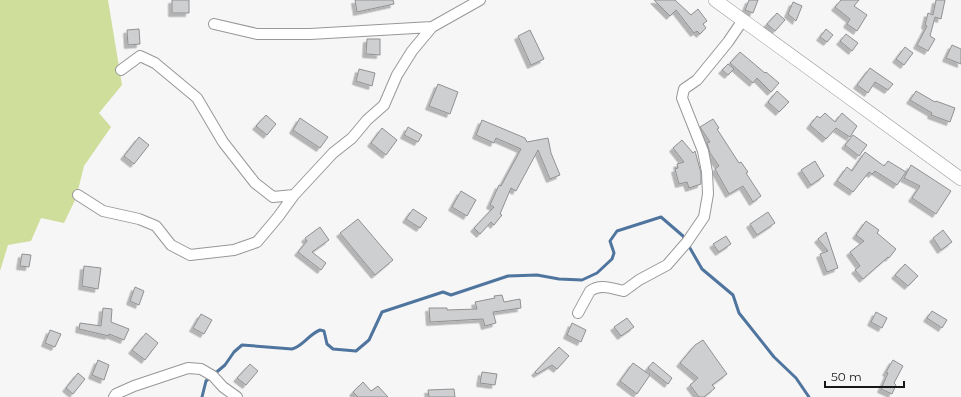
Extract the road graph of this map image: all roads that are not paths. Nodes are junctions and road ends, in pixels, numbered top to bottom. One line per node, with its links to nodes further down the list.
1 (480, 0): 5 (street)
2 (715, 0): 3 (street)
3 (743, 20): 7 (street); 10 (street)
4 (214, 24): 5 (street)
5 (432, 27): 9 (street)
6 (121, 70): 9 (street)
7 (961, 179)
8 (78, 195): 9 (street)
9 (294, 195)
10 (578, 313)
11 (114, 397): 12 (street)
12 (237, 397)

